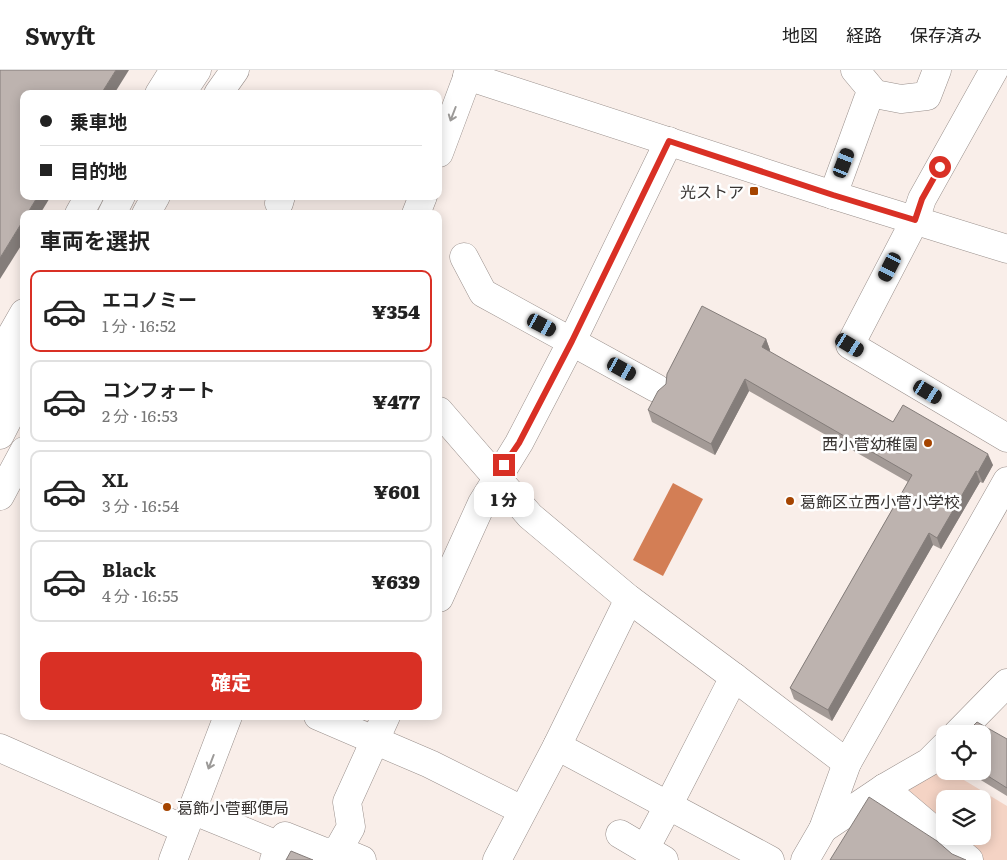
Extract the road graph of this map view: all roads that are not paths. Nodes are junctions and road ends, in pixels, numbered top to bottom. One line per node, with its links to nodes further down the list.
1 (166, 70): 10 (main road)
2 (174, 70): 11 (main road)
3 (197, 70): 12 (main road)
4 (209, 70): 13 (main road)
5 (236, 70): 14 (main road)
6 (855, 70): 15 (main road)
7 (937, 70): 15 (main road)
8 (994, 70): 21 (main road)
9 (469, 73): 16 (main road); 17 (main road, one-way to 17)
10 (153, 90)
11 (162, 90)
12 (184, 90)
13 (195, 90)
14 (221, 90)
15 (875, 94): 18 (main road)
16 (669, 141): 18 (main road); 25 (main road)
17 (442, 145)
18 (833, 195): 21 (main road)
19 (117, 205): 20 (main road)
20 (103, 210)
21 (915, 220): 22 (main road); 38 (main road)
22 (1007, 249)
23 (464, 257): 25 (main road)
24 (20, 320): 28 (main road)
25 (572, 341): 31 (main road); 41 (main road)
26 (20, 346): 30 (main road)
27 (20, 353): 32 (main road)
28 (0, 355)
29 (20, 381): 36 (main road)
30 (0, 383)
31 (656, 388)
32 (0, 393)
33 (20, 396): 37 (main road)
34 (20, 404): 39 (main road)
35 (442, 414): 41 (main road)
36 (0, 418)
37 (0, 435)
38 (1007, 438)
39 (0, 440)
40 (20, 458): 43 (main road)
41 (497, 476): 44 (main road); 45 (main road)
42 (1007, 481): 55 (main road)
43 (0, 496)
44 (442, 591)
45 (629, 599): 46 (main road); 52 (main road)
46 (734, 677): 55 (main road); 57 (main road)
47 (1007, 683): 50 (main road)
48 (226, 720): 59 (main road, one-way to 59)
49 (339, 720): 51 (main road)
50 (966, 725)
51 (380, 728): 58 (main road); 64 (main road)
52 (557, 746): 57 (main road); 58 (main road)
53 (2, 753): 59 (main road)
54 (936, 755): 56 (main road)
55 (847, 763): 60 (main road)
56 (884, 788): 60 (main road); 69 (main road)
57 (668, 806): 63 (main road); 67 (main road)
58 (522, 810): 66 (main road)
59 (188, 820): 62 (main road); 65 (main road)
60 (823, 829): 68 (main road)
61 (620, 834): 63 (main road)
62 (277, 853): 64 (main road)
63 (655, 854)
64 (350, 855)
65 (173, 860)
66 (497, 860)
67 (770, 860)
68 (805, 860)
69 (969, 860)

